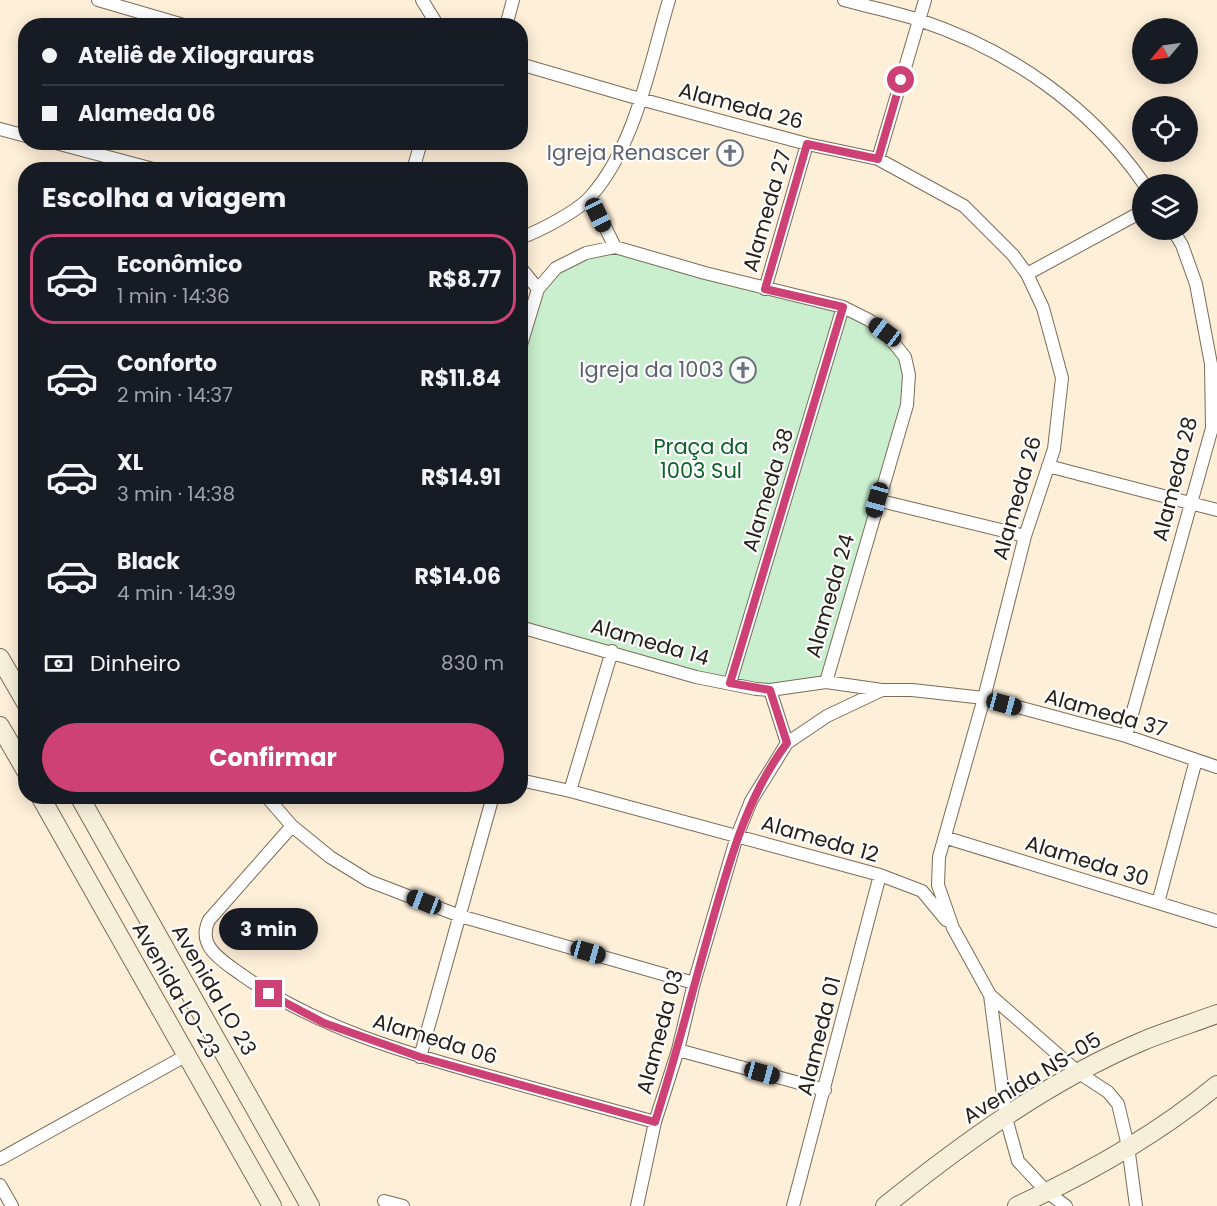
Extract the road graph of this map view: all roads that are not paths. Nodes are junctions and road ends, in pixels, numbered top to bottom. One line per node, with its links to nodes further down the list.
1 (98, 0): 7 (street)
2 (422, 0): 8 (street)
3 (513, 0): 9 (street)
4 (669, 0): 12 (street)
5 (844, 0): 10 (street)
6 (925, 0): 10 (street)
7 (160, 18)
8 (433, 18)
9 (508, 18)
10 (919, 20): 17 (street); 19 (street)
11 (528, 66): 12 (street, Alameda 26)
12 (640, 99): 15 (street, Alameda 26); 20 (street)
13 (0, 129): 14 (street)
14 (18, 134)
15 (807, 144): 17 (street, Alameda 26); 28 (street, Alameda 27)
16 (73, 150): 18 (street)
17 (878, 159): 25 (street, Alameda 26)
18 (105, 162)
19 (1137, 174)
20 (590, 197): 22 (street); 24 (street)
21 (1132, 217): 25 (street)
22 (528, 234)
23 (1179, 240): 33 (street, Alameda 28)
24 (615, 247): 27 (street); 28 (street, Alameda 24)
25 (1026, 274): 31 (street, Alameda 26)
26 (528, 277): 27 (street)
27 (538, 289): 30 (street)
28 (765, 289): 29 (street, Alameda 24)
29 (843, 307): 32 (street, Alameda 24); 40 (street, Alameda 38)
30 (528, 322)
31 (1048, 466): 33 (street); 35 (street, Alameda 26)
32 (877, 500): 35 (street); 39 (street, Alameda 24)
33 (1191, 502): 34 (street); 46 (street, Alameda 28)
34 (1217, 510)
35 (1025, 536): 44 (street, Alameda 26)
36 (528, 629): 37 (street, Alameda 14)
37 (612, 651): 40 (street, Alameda 14); 52 (street)
38 (0, 658): 41 (street)
39 (826, 682): 42 (street, Alameda 14); 43 (street, Alameda 24)
40 (730, 683): 42 (street, Alameda 14)
41 (18, 689)
42 (770, 690): 47 (street)
43 (882, 690): 44 (street, Alameda 24); 47 (street)
44 (984, 698): 46 (street, Alameda 37); 59 (street, Alameda 26)
45 (0, 726): 48 (street)
46 (1126, 736): 49 (street, Alameda 37)
47 (787, 743): 58 (street, Alameda 03)
48 (18, 757)
49 (1196, 760): 50 (street, Alameda 37); 61 (street)
50 (1217, 767)
51 (528, 782): 52 (street, Alameda 12)
52 (570, 791): 58 (street, Alameda 12)
53 (45, 804): 69 (street, Avenida LO-23)
54 (84, 804): 83 (street, Avenida LO 23)
55 (273, 804): 57 (street)
56 (491, 804): 62 (street)
57 (292, 826): 62 (street); 70 (street, Alameda 06)
58 (737, 836): 60 (street, Alameda 12); 65 (street, Alameda 03)
59 (946, 838): 61 (street, Alameda 30); 64 (street, Alameda 26)
60 (880, 875): 64 (street, Alameda 12); 73 (street, Alameda 01)
61 (1158, 903): 63 (street, Alameda 30)
62 (460, 916): 65 (street); 70 (street)
63 (1217, 921)
64 (953, 928): 66 (street)
65 (694, 983): 68 (street, Alameda 03)
66 (990, 995): 71 (street); 74 (street)
67 (1217, 1014): 71 (street, Avenida NS-05)
68 (678, 1050): 73 (street); 75 (street, Alameda 03)
69 (187, 1055): 77 (street); 82 (street, Avenida LO-23)
70 (420, 1057): 75 (street, Alameda 06)
71 (1078, 1073): 74 (street, Avenida NS-05); 76 (street)
72 (1217, 1085): 76 (street)
73 (825, 1090): 86 (street, Alameda 01)
74 (1006, 1118): 79 (street); 87 (street, Avenida NS-05)
75 (655, 1122): 85 (street, Alameda 03)
76 (1128, 1146): 79 (street); 90 (street)
77 (0, 1159)
78 (0, 1185): 81 (street)
79 (1047, 1192): 88 (street); 89 (street)
80 (384, 1202): 84 (street)
81 (12, 1206)
82 (272, 1206)
83 (310, 1206)
84 (403, 1206)
85 (637, 1206)
86 (793, 1206)
87 (885, 1206)
88 (1017, 1206)
89 (1066, 1206)
90 (1136, 1206)

